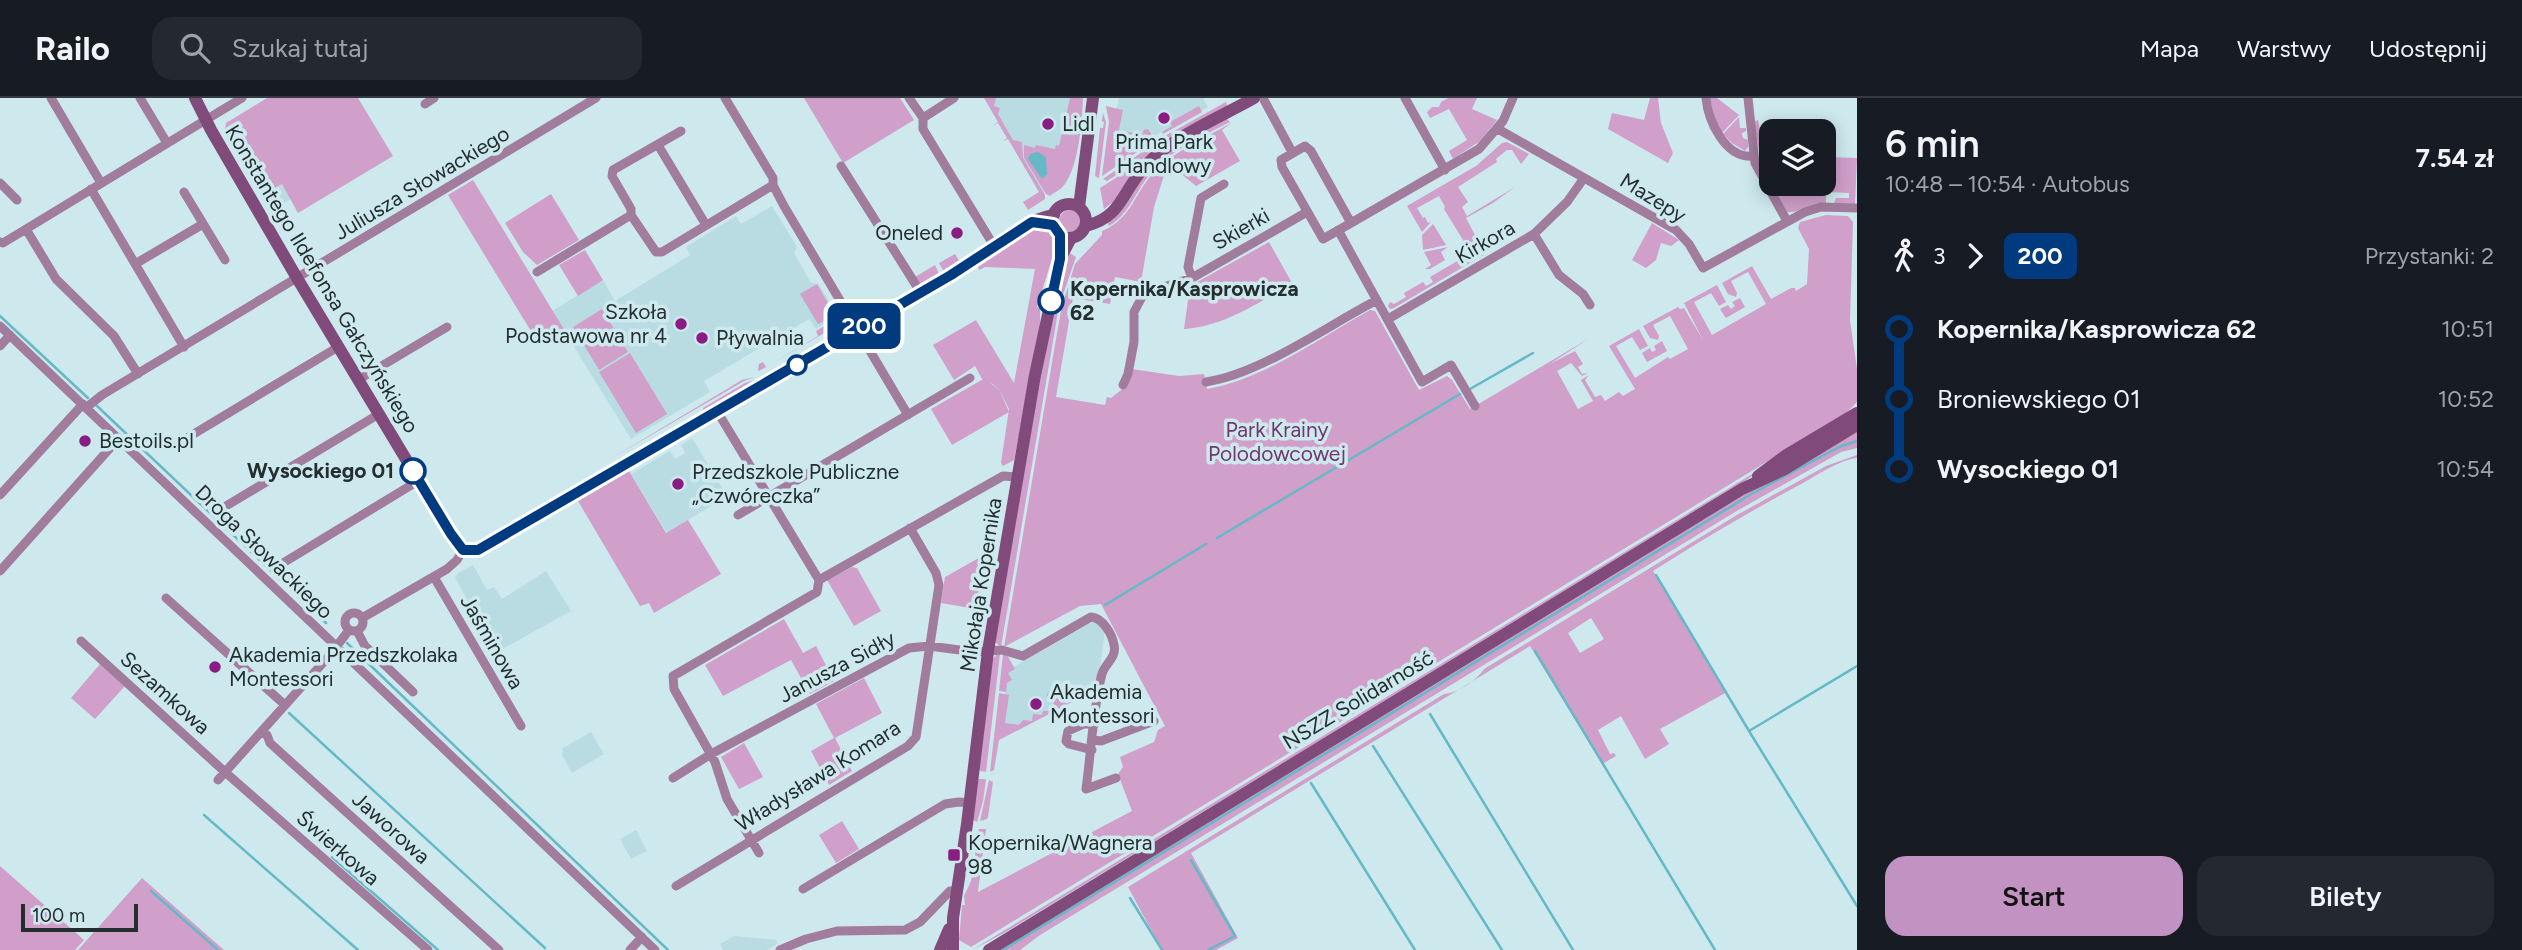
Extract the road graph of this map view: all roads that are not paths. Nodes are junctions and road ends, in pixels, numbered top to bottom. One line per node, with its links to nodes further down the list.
1 (51, 98): 30 (street)
2 (140, 98): 22 (street)
3 (195, 98): 19 (street, Konstantego Ildefonsa Gałczyńskiego)
4 (242, 98): 19 (street)
5 (434, 98): 17 (street)
6 (597, 98): 53 (street, Juliusza Słowackiego)
7 (724, 98): 32 (street)
8 (909, 98): 18 (street)
9 (954, 98): 18 (street)
10 (1093, 98): 38 (street)
11 (1254, 98): 38 (street)
12 (1263, 98): 24 (street)
13 (1405, 98): 27 (street)
14 (1513, 98): 20 (street)
15 (1706, 98): 25 (street)
16 (1748, 98): 25 (street)
17 (425, 103)
18 (923, 118): 49 (street)
19 (205, 120): 22 (street); 53 (street, Konstantego Ildefonsa Gałczyńskiego)
20 (1498, 129): 27 (street); 28 (street, Mazepy)
21 (681, 131): 23 (street)
22 (167, 143): 30 (street)
23 (658, 145): 39 (street); 43 (street)
24 (1292, 152): 37 (street); 41 (street)
25 (1753, 156): 40 (street)
26 (841, 166): 55 (street)
27 (1445, 170): 41 (street)
28 (1584, 178): 40 (street, Mazepy); 47 (street, Kirkora)
29 (0, 183): 35 (street)
30 (101, 183): 33 (street)
31 (1224, 184): 54 (street)
32 (773, 185): 43 (street); 61 (street)
33 (91, 190): 45 (street); 51 (street)
34 (184, 191): 42 (street)
35 (17, 200)
36 (1857, 208): 40 (street, Mazepy)
37 (1307, 212): 46 (street); 54 (street, Skierki)
38 (1079, 213): 44 (street); 44 (street)
39 (631, 215): 43 (street); 52 (street)
40 (1787, 221)
41 (1351, 223): 46 (street)
42 (203, 224): 50 (street); 51 (street)
43 (706, 225)
44 (1060, 228): 49 (street); 80 (street, Mikołaja Kopernika)
45 (26, 229): 48 (street); 66 (street)
46 (1338, 230): 56 (street)
47 (1534, 234): 57 (street); 58 (street, Kirkora)
48 (0, 242)
49 (994, 246): 55 (street)
50 (225, 260)
51 (135, 264): 64 (street)
52 (537, 271)
53 (297, 278): 64 (street, Juliusza Słowackiego); 65 (street, Konstantego Ildefonsa Gałczyńskiego)
54 (1192, 278): 70 (street, Skierki)
55 (921, 293): 61 (street)
56 (1377, 300): 58 (street); 69 (street)
57 (1590, 305)
58 (1388, 319): 72 (street)
59 (0, 326): 62 (street, Droga Słowackiego)
60 (447, 327): 68 (street)
61 (859, 329): 73 (street); 76 (street)
62 (10, 335): 63 (street); 71 (street, Droga Słowackiego)
63 (0, 346)
64 (184, 347): 66 (street, Juliusza Słowackiego)
65 (338, 347): 68 (street, Konstantego Ildefonsa Gałczyńskiego); 79 (street)
66 (138, 374): 71 (street, Juliusza Słowackiego)
67 (970, 378): 76 (street)
68 (358, 380): 75 (street, Konstantego Ildefonsa Gałczyńskiego)
69 (1206, 382)
70 (1123, 385)
71 (85, 406): 78 (street, Droga Słowackiego); 83 (street, Juliusza Słowackiego)
72 (1475, 406)
73 (717, 411): 84 (street); 88 (street)
74 (1857, 412): 82 (street, NSZZ Solidarność)
75 (379, 414): 81 (street, Konstantego Ildefonsa Gałczyńskiego); 85 (street)
76 (908, 415): 84 (street)
77 (1857, 425): 82 (street, NSZZ Solidarność)
78 (119, 438): 90 (street); 97 (street, Droga Słowackiego)
79 (177, 444)
80 (1017, 477): 87 (street); 99 (street, Mikołaja Kopernika)
81 (418, 481): 88 (street, Konstantego Ildefonsa Gałczyńskiego); 89 (street)
82 (1742, 489): 120 (street, NSZZ Solidarność)
83 (0, 495)
84 (769, 496): 86 (street); 92 (street)
85 (226, 506)
86 (737, 515)
87 (910, 528): 92 (street); 98 (street, Władysława Komara)
88 (463, 550): 91 (street)
89 (283, 563)
90 (0, 571)
91 (434, 577): 94 (street); 104 (street, Jaśminowa)
92 (819, 580): 107 (street)
93 (166, 598): 101 (street)
94 (362, 618): 95 (street); 95 (street)
95 (353, 630): 97 (street); 100 (street)
96 (81, 641): 108 (street, Sezamkowa)
97 (336, 646): 101 (street); 119 (street, Droga Słowackiego)
98 (929, 646): 99 (street, Janusza Sidły); 107 (street, Janusza Sidły); 113 (street, Władysława Komara)
99 (988, 651): 103 (street, Janusza Sidły); 112 (street, Mikołaja Kopernika)
100 (413, 692)
101 (285, 705): 105 (street)
102 (1154, 721): 106 (street)
103 (1095, 724): 106 (street); 106 (street)
104 (521, 726)
105 (262, 731): 108 (street); 122 (street, Jaworowa)
106 (1092, 745): 110 (street)
107 (711, 754): 109 (street, Janusza Sidły); 113 (street)
108 (225, 772): 111 (street); 121 (street, Świerkowa)
109 (673, 778)
110 (1115, 778)
111 (218, 780)
112 (970, 803): 116 (street); 117 (street, Mikołaja Kopernika)
113 (751, 840): 114 (street); 115 (street, Władysława Komara)
114 (759, 853)
115 (676, 886)
116 (803, 889)
117 (956, 891): 118 (street, Mikołaja Kopernika); 125 (street)
118 (953, 918): 126 (street, Mikołaja Kopernika); 127 (street, Mikołaja Kopernika)
119 (642, 937): 123 (street); 124 (street, Droga Słowackiego)
120 (992, 947): 128 (street, NSZZ Solidarność)
121 (428, 950)
122 (499, 950)
123 (630, 950)
124 (655, 950)
125 (780, 950)
126 (940, 950)
127 (953, 950)
128 (980, 950)

